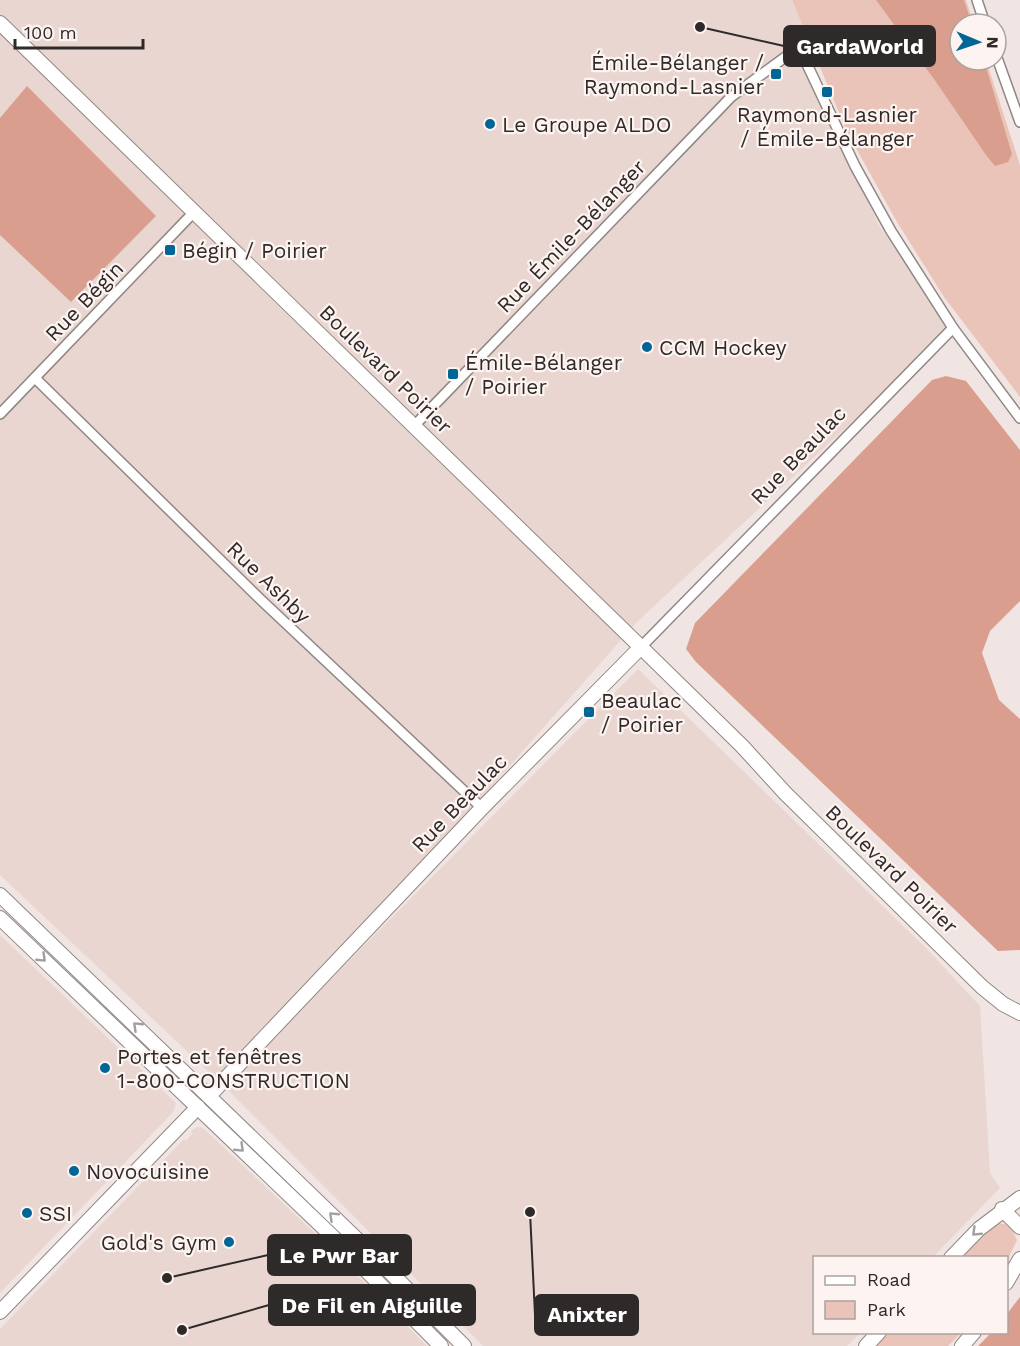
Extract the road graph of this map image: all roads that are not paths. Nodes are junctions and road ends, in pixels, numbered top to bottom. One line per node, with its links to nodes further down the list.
1 (0, 23): 5 (street, Boulevard Poirier)
2 (1003, 72): 3 (street)
3 (1017, 103): 4 (street)
4 (1020, 122)
5 (194, 212): 7 (street, Rue Bégin); 10 (street, Boulevard Poirier)
6 (953, 328): 9 (street); 10 (street, Rue Émile-Bélanger); 11 (street, Rue Beaulac)
7 (35, 378): 8 (street, Rue Bégin); 13 (street, Rue Ashby)
8 (0, 414)
9 (1020, 418)
10 (414, 426): 11 (street, Boulevard Poirier)
11 (641, 647): 12 (street, Boulevard Poirier); 13 (street, Rue Beaulac)
12 (742, 746): 16 (street, Boulevard Poirier); 17 (street, Boulevard Poirier)
13 (482, 808): 18 (street, Rue Beaulac)
14 (0, 895): 18 (street, one-way to 14)
15 (0, 918): 19 (street, one-way to 19)
16 (1020, 1004)
17 (1020, 1013)
18 (209, 1096): 19 (street, Rue Beaulac); 30 (street, one-way to 18)
19 (198, 1107): 26 (street, Rue Beaulac); 29 (street, one-way to 29)
20 (1020, 1198): 21 (street)
21 (1002, 1209): 22 (street); 23 (street, one-way to 23)
22 (1020, 1227)
23 (952, 1256)
24 (1020, 1259): 25 (street)
25 (1008, 1280)
26 (0, 1312)
27 (877, 1334): 31 (street)
28 (972, 1334): 32 (street)
29 (441, 1346)
30 (464, 1346)
31 (866, 1346)
32 (962, 1346)

